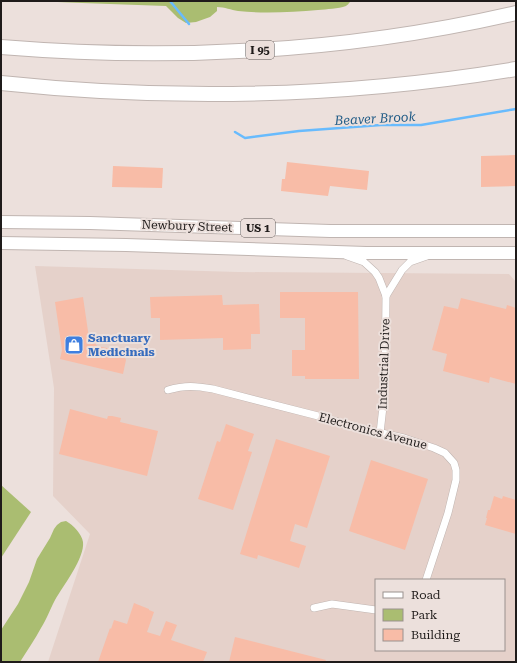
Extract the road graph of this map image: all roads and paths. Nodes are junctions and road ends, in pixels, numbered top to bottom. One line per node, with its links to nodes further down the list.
1 (516, 13): 2 (highway, I 95)
2 (1, 47)
3 (516, 69): 4 (highway)
4 (1, 83)
5 (1, 222): 6 (main road, Newbury Street / US 1)
6 (516, 231)
7 (1, 243): 8 (main road, Newbury Street / US 1)
8 (337, 252): 9 (main road, Newbury Street / US 1); 11 (street, Industrial Drive)
9 (437, 253): 10 (main road, Newbury Street / US 1); 11 (street)
10 (516, 253)
11 (386, 296): 13 (street, Industrial Drive)
12 (168, 390): 13 (street, Electronics Avenue)
13 (380, 432): 14 (street, Electronics Avenue)
14 (426, 579)
15 (314, 608): 16 (street)
16 (375, 610)

